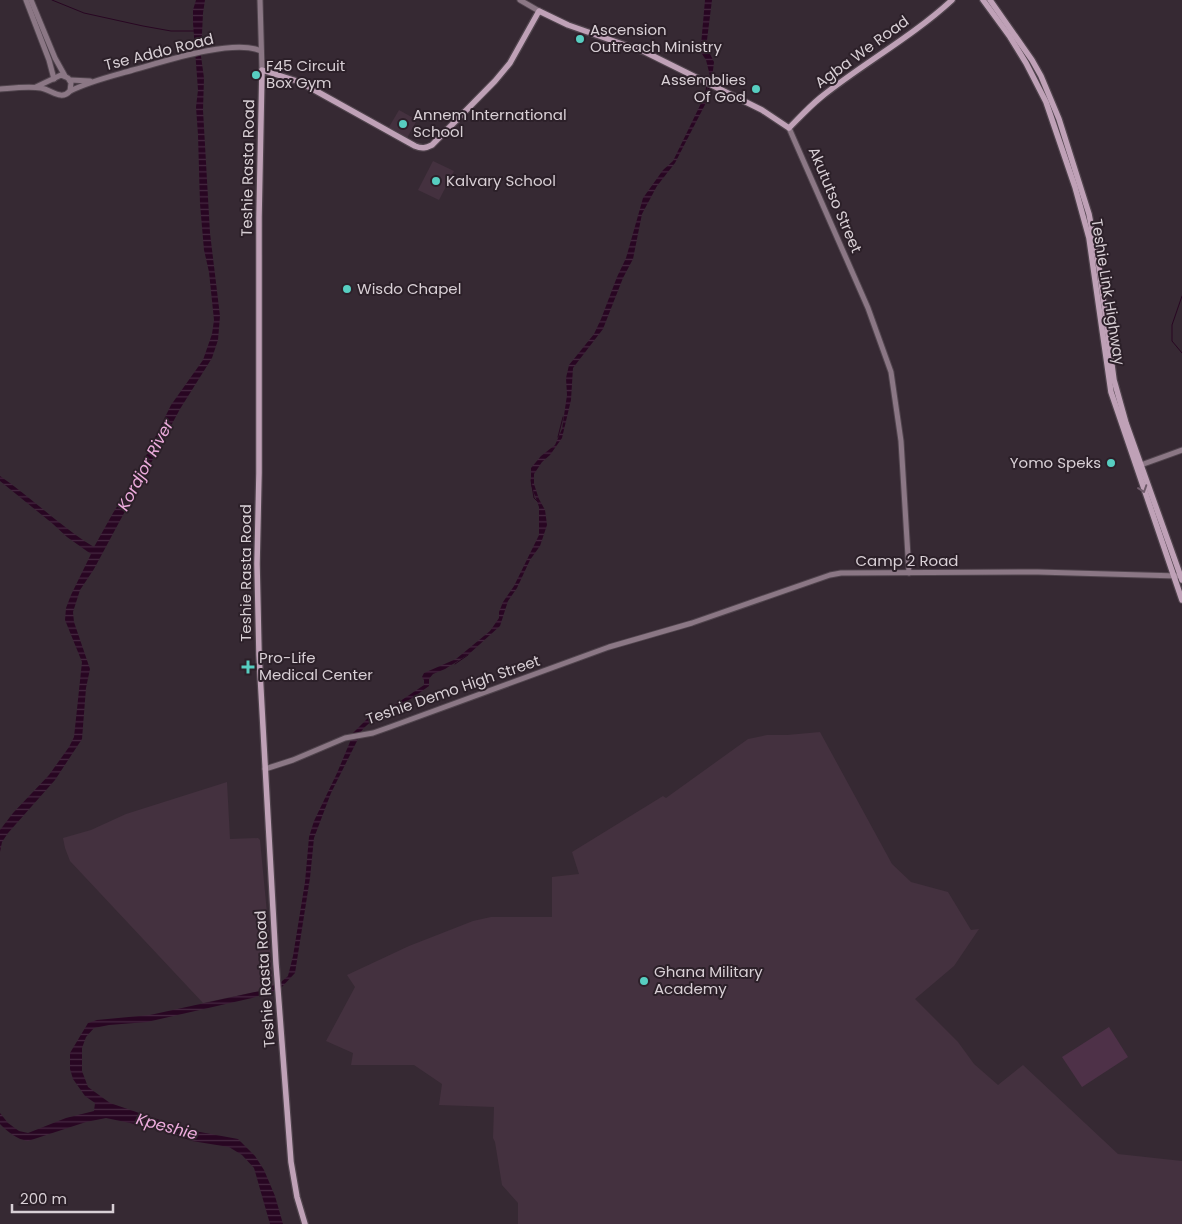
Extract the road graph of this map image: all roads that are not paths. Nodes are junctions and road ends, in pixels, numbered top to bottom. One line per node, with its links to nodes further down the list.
1 (26, 0): 12 (street)
2 (31, 0): 11 (street)
3 (260, 0): 9 (street)
4 (520, 0): 8 (street)
5 (952, 0): 18 (main road, Agba We Road)
6 (983, 0): 20 (main road, Teshie Link Highway)
7 (990, 0): 20 (main road, Teshie Link Highway)
8 (539, 11): 10 (main road); 18 (main road)
9 (262, 51): 10 (street); 13 (street, Tse Addo Road)
10 (262, 70): 26 (main road, Teshie Rasta Road)
11 (67, 78): 12 (street); 13 (street, Tse Addo Road); 16 (street)
12 (53, 80): 14 (street); 17 (street)
13 (93, 82): 16 (street, Tse Addo Road)
14 (36, 87): 15 (street); 17 (street)
15 (0, 89)
16 (70, 91): 17 (street)
17 (54, 93)
18 (789, 128): 21 (street, Akututso Street)
19 (1182, 450): 20 (street)
20 (1138, 466): 22 (main road, Teshie Link Highway, one-way to 22); 23 (main road, Teshie Link Highway)
21 (910, 573): 22 (street, Camp 2 Road); 25 (street, Camp 2 Road)
22 (1174, 576): 23 (street, Camp 2 Road); 24 (main road, Teshie Link Highway)
23 (1181, 578)
24 (1182, 600)
25 (650, 636): 26 (street, Teshie Demo High Street)
26 (265, 769): 27 (main road, Teshie Rasta Road)
27 (305, 1224)

